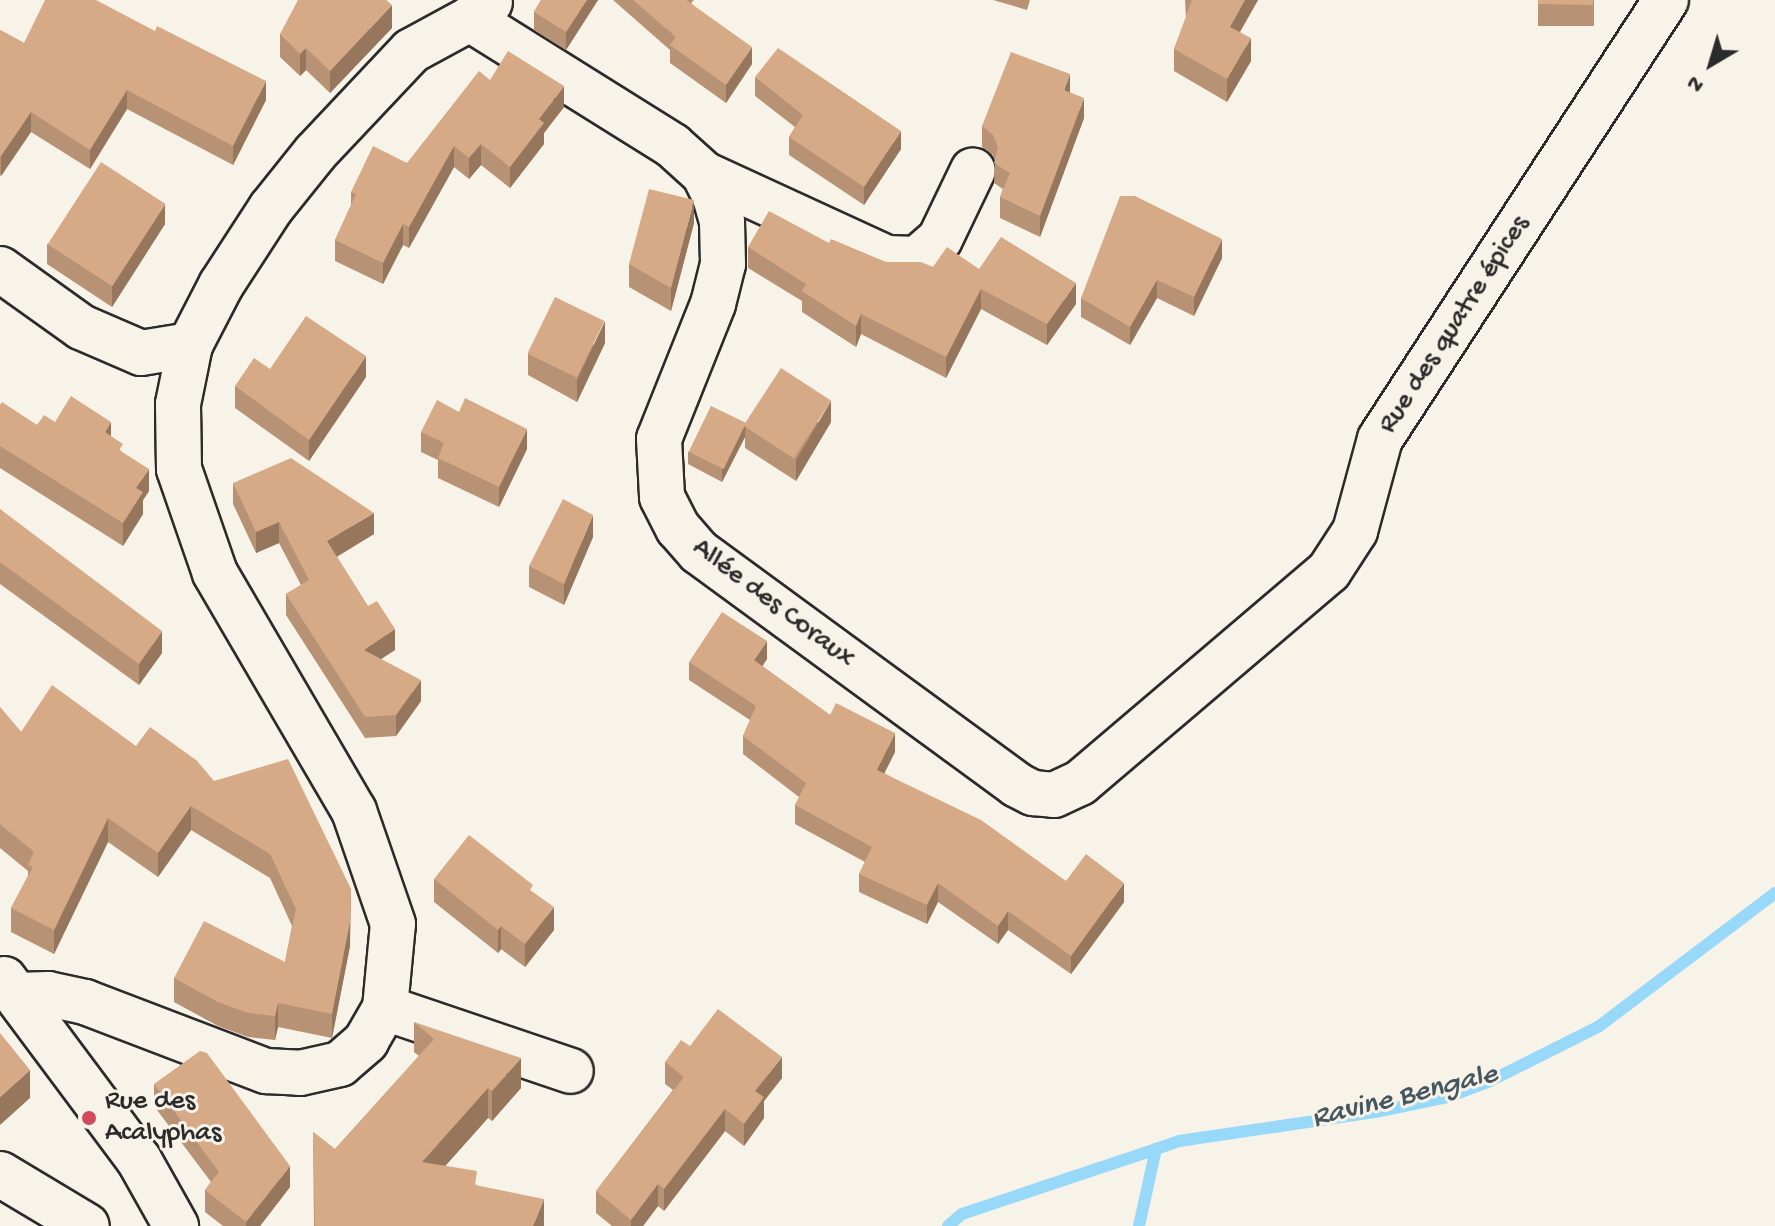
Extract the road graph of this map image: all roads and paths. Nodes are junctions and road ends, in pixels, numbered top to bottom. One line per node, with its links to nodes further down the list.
1 (1666, 0): 7 (street, Rue des quatre épices)
2 (481, 10): 4 (street, Allée des Coraux); 6 (street)
3 (973, 170): 4 (street, Allée des Coraux)
4 (704, 174): 7 (street, Allée des Coraux)
5 (0, 269): 6 (street)
6 (190, 345): 9 (street)
7 (1017, 785)
8 (8, 984): 9 (street); 13 (street)
9 (385, 1008): 10 (street)
10 (571, 1071)
11 (0, 1174): 12 (street)
12 (87, 1226)
13 (176, 1226)

